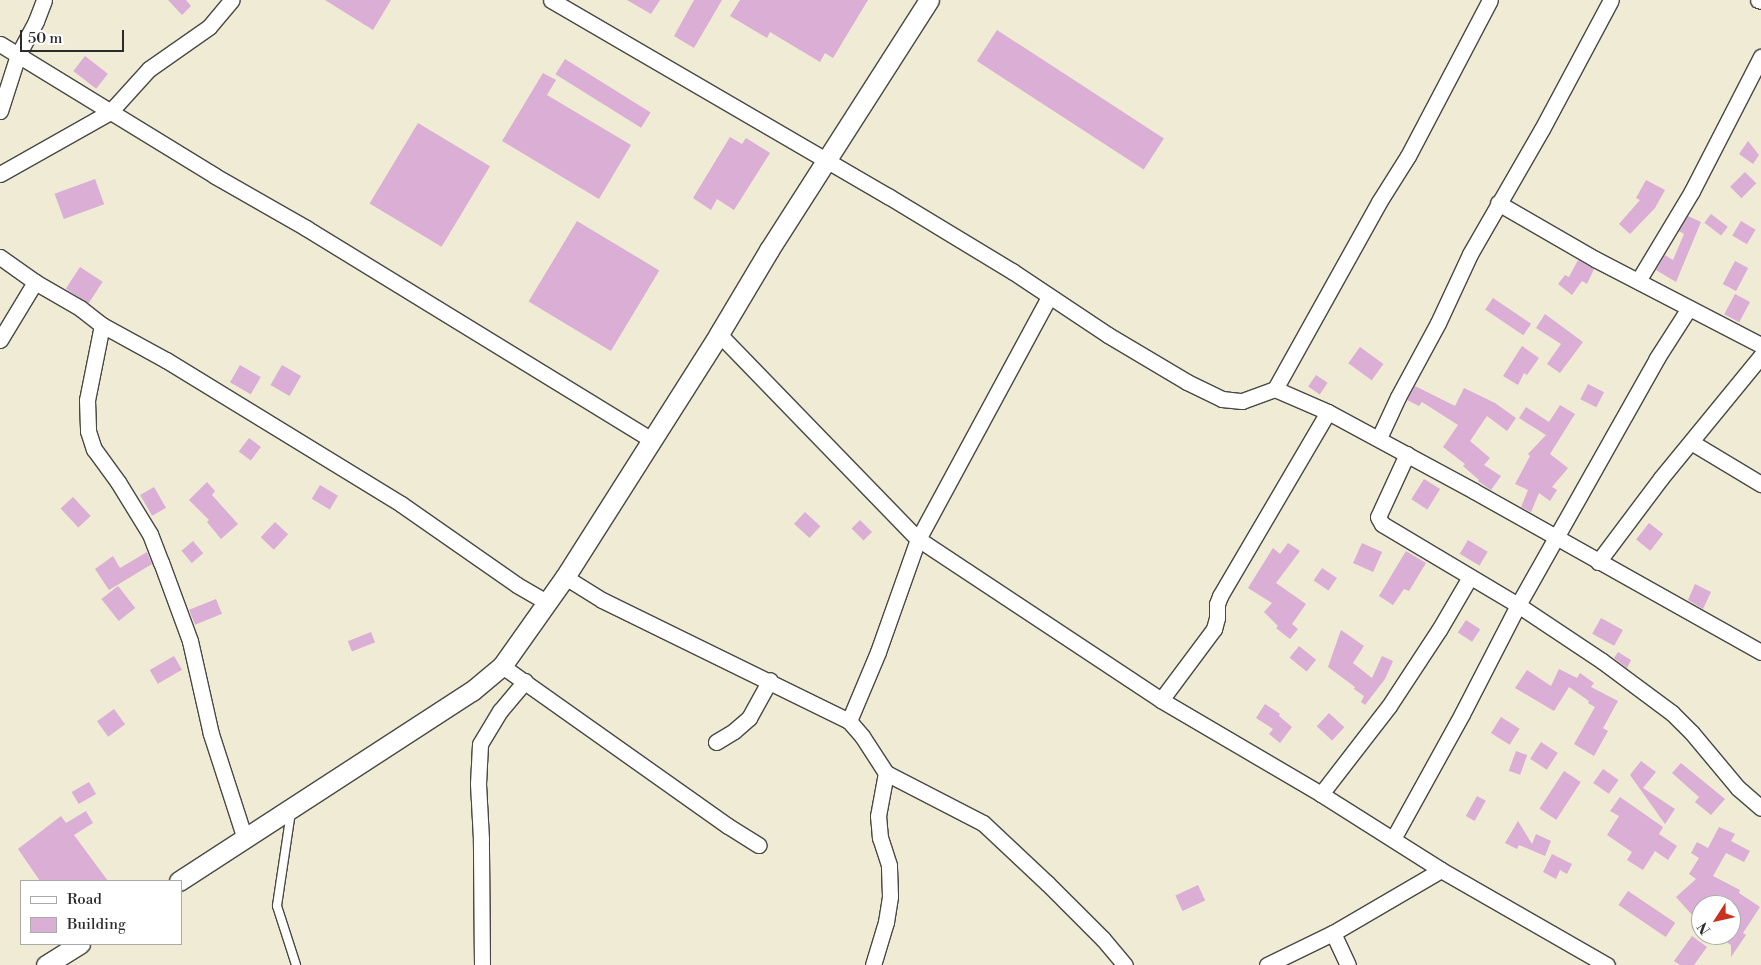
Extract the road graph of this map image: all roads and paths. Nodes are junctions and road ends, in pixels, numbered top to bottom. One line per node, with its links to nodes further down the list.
1 (44, 0): 8 (street)
2 (232, 0): 11 (street)
3 (551, 0): 12 (street)
4 (928, 0): 12 (street)
5 (1490, 0): 25 (street)
6 (1611, 0): 14 (street)
7 (0, 44): 8 (street)
8 (18, 56): 10 (street); 11 (street)
9 (1761, 57): 16 (street)
10 (0, 112)
11 (110, 112): 13 (street); 28 (street)
12 (827, 162): 18 (street); 21 (street)
13 (0, 174)
14 (1498, 203): 16 (street); 27 (street)
15 (0, 257): 17 (street)
16 (1638, 281): 19 (street)
17 (35, 282): 20 (street); 22 (street)
18 (1049, 297): 25 (street); 33 (street)
19 (1690, 308): 23 (street); 32 (street)
20 (102, 325): 37 (street); 50 (street)
21 (719, 334): 28 (street); 33 (street)
22 (0, 340)
23 (1761, 345)
24 (1761, 356): 29 (street)
25 (1275, 389): 26 (street)
26 (1328, 412): 27 (street); 43 (street)
27 (1379, 438): 30 (street)
28 (652, 440): 35 (street)
29 (1691, 442): 31 (street); 34 (street)
30 (1407, 454): 32 (street); 36 (street)
31 (1761, 484)
32 (1557, 537): 34 (street); 38 (street)
33 (918, 539): 43 (street); 44 (street)
34 (1598, 562): 39 (street)
35 (565, 577): 37 (street); 41 (street)
36 (1470, 577): 38 (street); 47 (street)
37 (547, 602): 40 (street)
38 (1518, 605): 48 (street); 51 (street)
39 (1761, 652)
40 (502, 666): 42 (street); 49 (street)
41 (770, 680): 44 (street); 45 (street)
42 (525, 681): 52 (street); 60 (street)
43 (1161, 700): 47 (street)
44 (849, 721): 46 (street)
45 (716, 742)
46 (886, 773): 61 (street); 62 (street)
47 (1321, 794): 51 (street)
48 (1761, 808)
49 (291, 810): 50 (street); 59 (lane)
50 (245, 839): 54 (street)
51 (1392, 839): 53 (street)
52 (759, 845)
53 (1441, 870): 55 (street); 57 (street)
54 (181, 880)
55 (1333, 933): 63 (street); 64 (street)
56 (79, 945): 58 (street)
57 (1597, 962)
58 (52, 964)
59 (296, 965)
60 (482, 965)
61 (873, 965)
62 (1125, 965)
63 (1267, 965)
64 (1348, 965)

